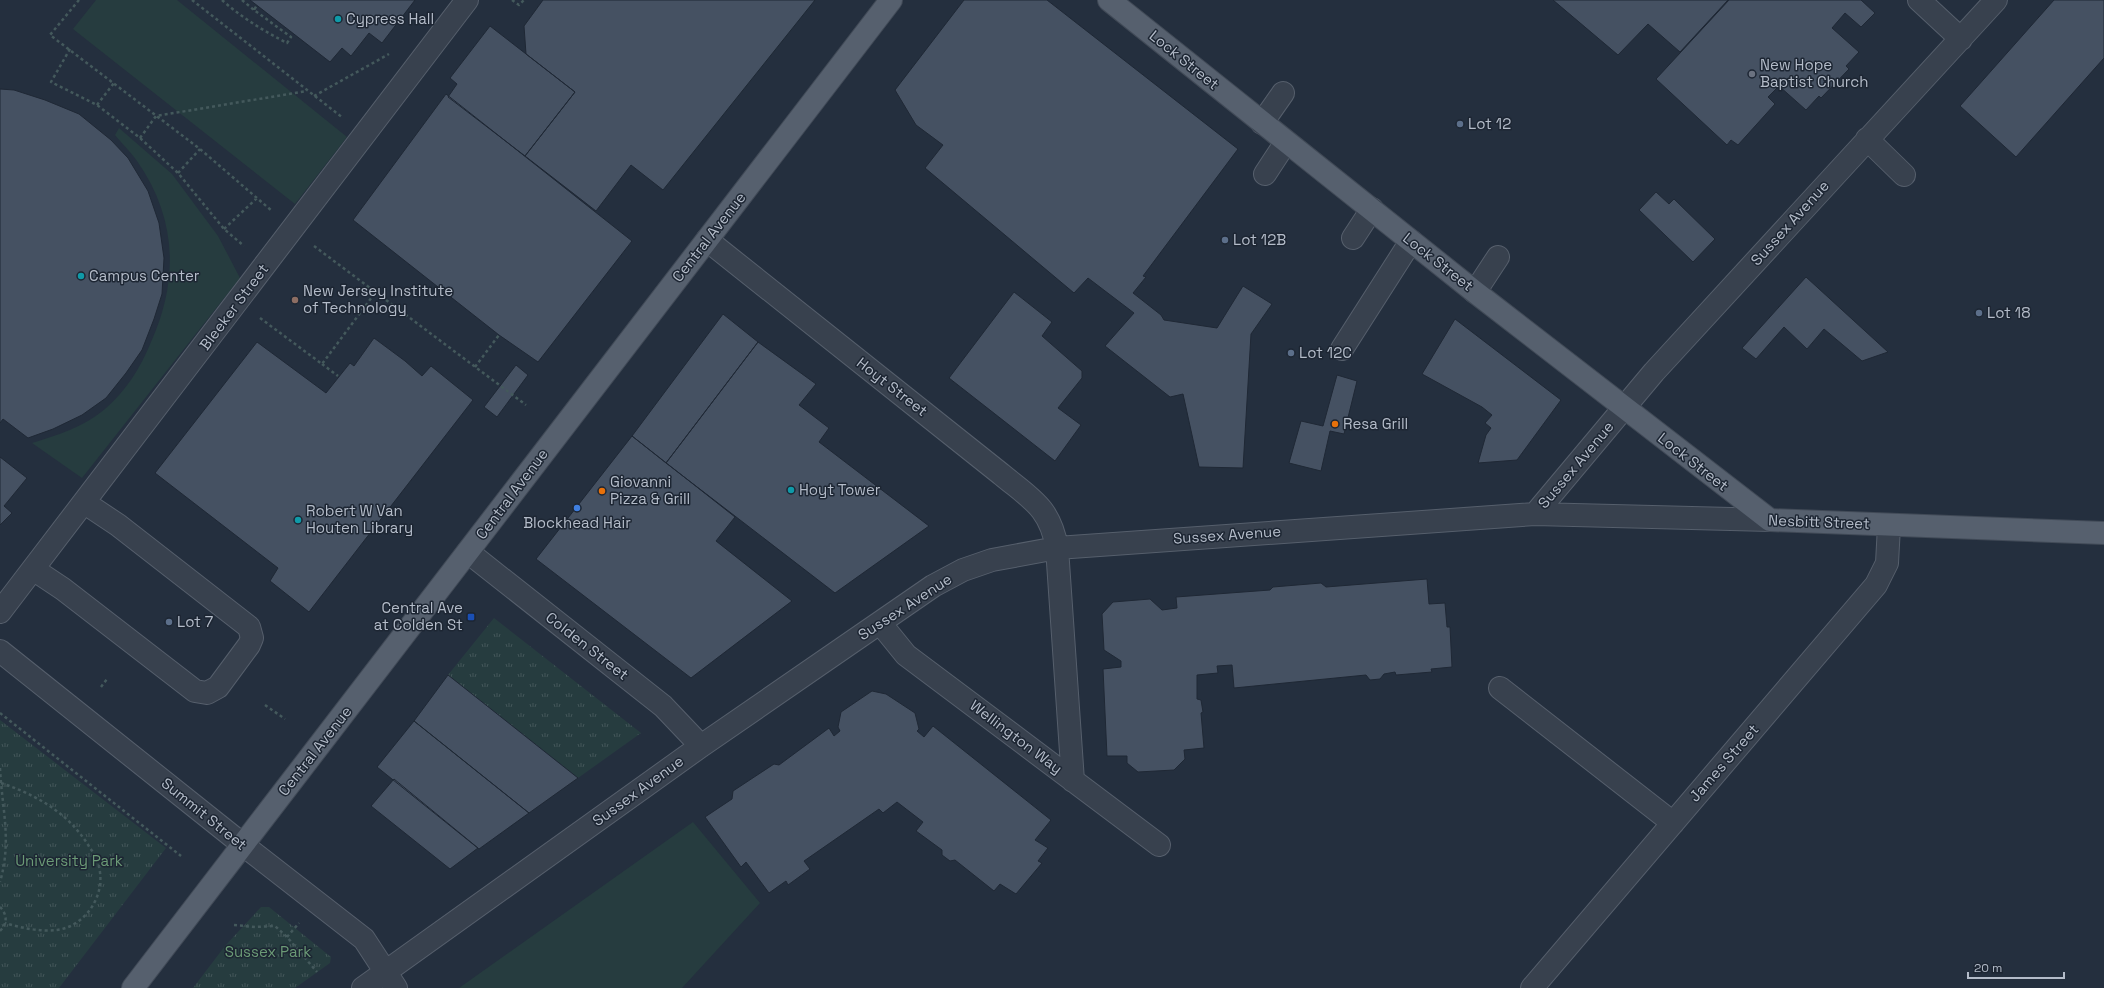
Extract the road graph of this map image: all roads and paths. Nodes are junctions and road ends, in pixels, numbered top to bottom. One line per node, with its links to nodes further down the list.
1 (192, 0): 19 (path)
2 (222, 0): 13 (path)
3 (242, 0): 13 (path)
4 (467, 0): 24 (street, Bleeker Street)
5 (512, 0): 6 (path)
6 (524, 0)
7 (891, 0): 36 (main road, Central Avenue)
8 (1110, 0): 23 (main road, Lock Street)
9 (1919, 0): 15 (street)
10 (1996, 0): 15 (street, Sussex Avenue)
11 (77, 1): 14 (path)
12 (256, 5): 13 (path)
13 (254, 10)
14 (50, 35)
15 (1961, 39): 26 (street, Sussex Avenue)
16 (70, 50): 22 (path)
17 (392, 50): 21 (path)
18 (114, 83): 22 (path)
19 (307, 91): 21 (path); 25 (path)
20 (1283, 93): 23 (street)
21 (314, 96): 24 (path)
22 (97, 105): 25 (path)
23 (1262, 123): 27 (main road, Lock Street)
24 (364, 135): 39 (street, Bleeker Street)
25 (140, 138): 29 (path)
26 (1867, 139): 31 (street); 48 (street, Sussex Avenue)
27 (1286, 142): 30 (street); 33 (main road, Lock Street)
28 (200, 150): 29 (path)
29 (178, 173): 34 (path)
30 (1265, 174)
31 (1904, 175)
32 (257, 198): 34 (path)
33 (1372, 209): 35 (street); 37 (main road, Lock Street)
34 (224, 229): 39 (path)
35 (1353, 238)
36 (707, 240): 54 (street, Hoyt Street); 55 (main road, Central Avenue)
37 (1412, 242): 40 (main road, Lock Street); 44 (street)
38 (1498, 257): 40 (street)
39 (266, 264): 49 (street, Bleeker Street)
40 (1475, 292): 48 (main road, Lock Street)
41 (375, 293): 45 (path)
42 (259, 318): 45 (path)
43 (499, 335): 46 (path)
44 (1342, 349)
45 (322, 364): 47 (path)
46 (475, 367)
47 (338, 376)
48 (1624, 408): 50 (street, Sussex Avenue); 51 (main road, Lock Street)
49 (85, 503): 56 (street, Bleeker Street); 56 (street)
50 (1535, 514): 51 (street, Nesbitt Street); 54 (street, Sussex Avenue)
51 (1770, 520): 52 (main road, Nesbitt Street)
52 (1889, 526): 53 (main road, Nesbitt Street); 70 (street, James Street)
53 (2104, 533)
54 (1057, 548): 58 (street, Sussex Avenue); 68 (street, Hoyt Street)
55 (468, 552): 66 (street, Colden Street); 71 (main road, Central Avenue)
56 (33, 569): 57 (street, Bleeker Street)
57 (0, 612)
58 (880, 623): 66 (street, Sussex Avenue); 68 (street, Wellington Way)
59 (0, 651): 71 (street, Summit Street)
60 (107, 679): 61 (path)
61 (101, 686)
62 (1500, 688): 70 (street)
63 (265, 705): 65 (path)
64 (0, 713): 73 (path)
65 (284, 719)
66 (701, 746): 82 (street, Sussex Avenue)
67 (0, 768): 69 (path)
68 (1074, 781): 72 (street, Wellington Way)
69 (1, 783): 74 (path); 77 (path)
70 (1673, 823): 85 (street, James Street)
71 (242, 844): 82 (street, Summit Street); 83 (main road, Central Avenue)
72 (1159, 845)
73 (181, 856)
74 (0, 882)
75 (0, 907): 77 (path)
76 (300, 922): 80 (path)
77 (6, 923): 79 (path)
78 (234, 925): 80 (path)
79 (0, 931)
80 (287, 937): 81 (path)
81 (317, 972)
82 (391, 980): 84 (street, Sussex Avenue)
83 (133, 988)
84 (363, 988)
85 (1532, 988)

